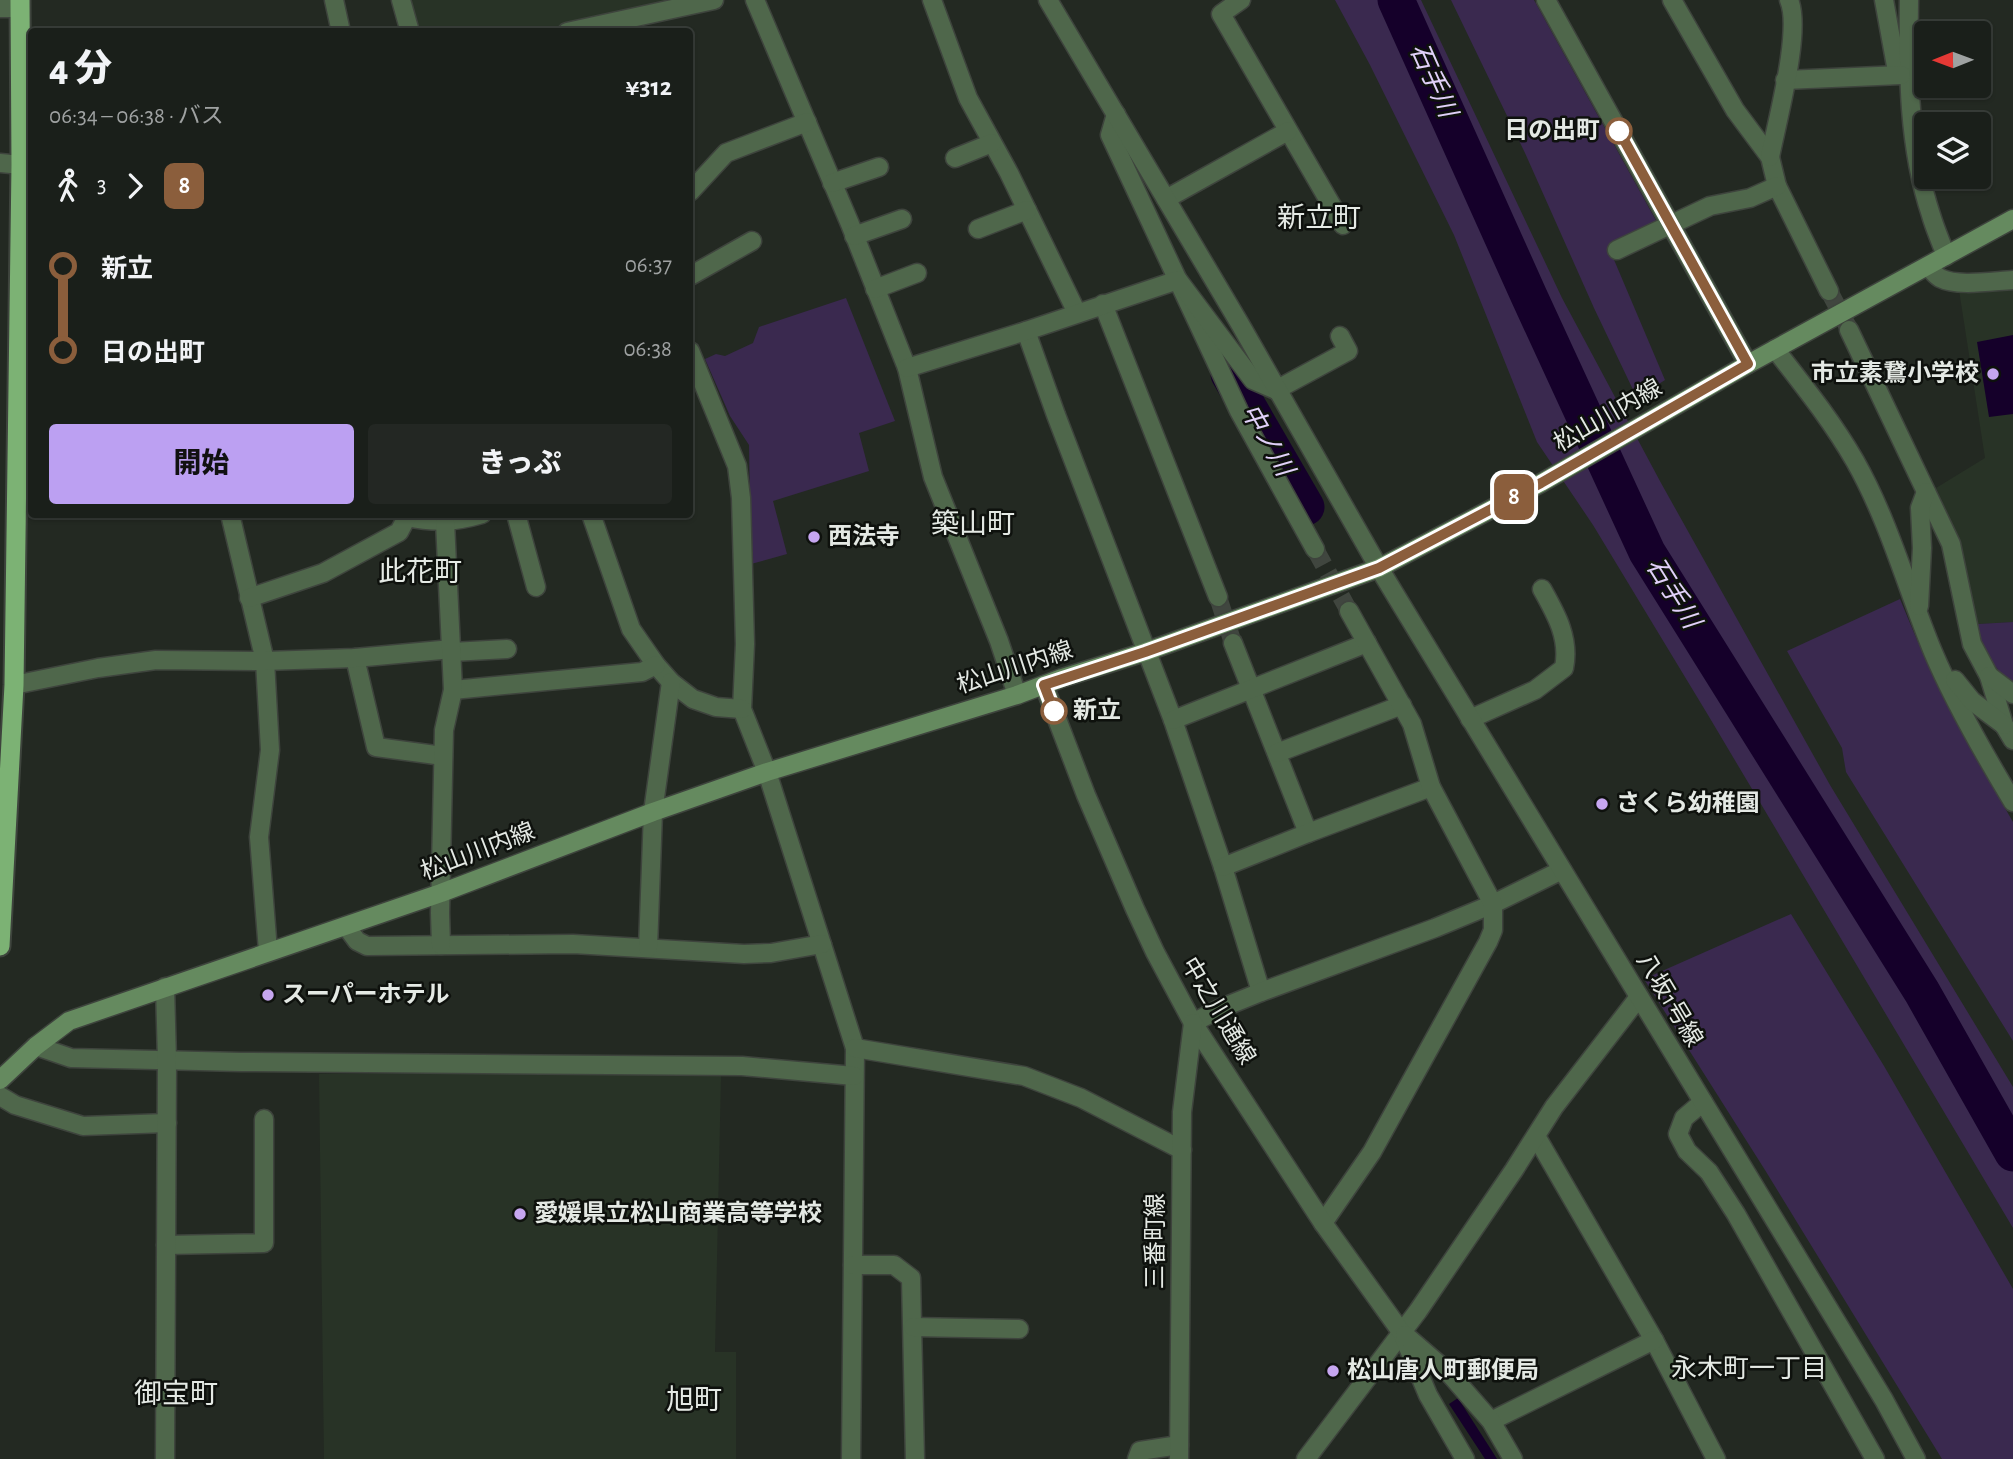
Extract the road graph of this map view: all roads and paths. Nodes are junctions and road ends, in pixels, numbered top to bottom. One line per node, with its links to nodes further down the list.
1 (334, 0): 14 (street)
2 (401, 0): 15 (street)
3 (714, 0): 16 (street)
4 (755, 0): 20 (street)
5 (932, 0): 22 (street)
6 (1048, 0): 19 (street, 八坂1号線)
7 (1241, 0): 21 (street)
8 (1546, 0): 35 (street)
9 (1672, 0): 23 (street)
10 (1789, 0): 18 (street)
11 (1884, 0): 17 (street)
12 (1909, 0): 17 (street)
13 (13, 6): 26 (highway)
14 (340, 28)
15 (409, 28)
16 (584, 28)
17 (1905, 76): 18 (street); 41 (street)
18 (1785, 80): 23 (street)
19 (1116, 114): 31 (street, 八坂1号線); 45 (street)
20 (807, 122): 28 (street); 30 (street)
21 (1288, 131): 31 (street); 36 (street)
22 (992, 143): 24 (street); 32 (street)
23 (1770, 156): 29 (street)
24 (955, 158)
25 (0, 163): 26 (street)
26 (26, 164): 58 (highway)
27 (879, 167): 28 (street)
28 (832, 183): 38 (street)
29 (1777, 187): 35 (street); 48 (street)
30 (693, 189)
31 (1166, 199): 59 (street, 八坂1号線)
32 (1027, 211): 37 (street); 50 (street)
33 (902, 219): 38 (street)
34 (2013, 219): 41 (main road, 松山川内線)
35 (1670, 223): 40 (street); 56 (street)
36 (1343, 225)
37 (978, 229)
38 (854, 236): 47 (street)
39 (752, 241): 43 (street)
40 (1616, 250)
41 (1947, 256): 42 (main road, 松山川内線)
42 (1928, 266): 46 (street); 54 (main road, 松山川内線)
43 (693, 273)
44 (918, 273): 47 (street)
45 (1178, 280): 49 (street); 59 (street); 68 (street)
46 (2013, 280)
47 (876, 289): 57 (street)
48 (1829, 291)
49 (1103, 304): 50 (street); 72 (street)
50 (1077, 313): 52 (street)
51 (1850, 330): 60 (street)
52 (1026, 331): 57 (street); 80 (street)
53 (1340, 336): 59 (street)
54 (1774, 349): 56 (main road, 松山川内線); 75 (street)
55 (693, 358): 94 (street)
56 (1748, 364): 69 (main road, 松山川内線)
57 (907, 368): 91 (street)
58 (25, 389): 87 (highway)
59 (1276, 390): 69 (street, 八坂1号線)
60 (1926, 492): 75 (street); 85 (street)
61 (231, 518): 73 (street)
62 (405, 518): 73 (street)
63 (414, 518): 67 (street)
64 (464, 518): 67 (street)
65 (517, 518): 70 (street)
66 (592, 518): 84 (street)
67 (445, 522): 79 (street)
68 (1315, 549)
69 (1379, 568): 80 (main road, 松山川内線); 95 (street, 八坂1号線)
70 (536, 587)
71 (1542, 589): 95 (street)
72 (1217, 597)
73 (249, 598): 83 (street)
74 (1349, 611): 77 (street)
75 (1918, 613): 81 (street)
76 (1233, 643): 89 (street)
77 (1367, 643): 89 (street); 93 (street)
78 (507, 649): 79 (street)
79 (452, 650): 82 (street); 90 (street)
80 (1145, 652): 88 (main road, 松山川内線); 96 (street)
81 (1934, 654): 97 (street); 102 (street)
82 (355, 658): 83 (street); 99 (street)
83 (265, 661): 87 (street); 114 (street)
84 (656, 665): 86 (street); 90 (street)
85 (1989, 676): 92 (street); 97 (street)
86 (671, 682): 94 (street); 103 (street)
87 (13, 685): 112 (highway)
88 (1044, 685): 91 (main road, 松山川内線); 118 (street, 中之川通線)
89 (1250, 688): 96 (street); 98 (street)
90 (453, 690): 99 (street)
91 (1017, 695): 100 (main road, 松山川内線)
92 (2013, 695)
93 (1402, 705): 98 (street); 101 (street)
94 (742, 709): 100 (street)
95 (1471, 719): 106 (street, 八坂1号線)
96 (1173, 720): 105 (street)
97 (2010, 732)
98 (1277, 753): 104 (street)
99 (443, 756): 107 (street)
100 (767, 772): 103 (main road, 松山川内線); 110 (street)
101 (1431, 787): 104 (street); 108 (street)
102 (2013, 802)
103 (653, 812): 107 (main road, 松山川内線); 113 (street)
104 (1308, 833): 105 (street)
105 (1223, 867): 116 (street)
106 (1562, 870): 108 (street); 117 (street, 八坂1号線)
107 (441, 893): 109 (main road, 松山川内線); 111 (street)
108 (1493, 904): 116 (street); 130 (street)
109 (346, 926): 111 (street); 114 (main road, 松山川内線)
110 (822, 944): 113 (street); 120 (street)
111 (441, 945): 113 (street)
112 (0, 946)
113 (648, 948)
114 (268, 951): 115 (main road, 松山川内線)
115 (165, 987): 119 (main road, 松山川内線); 121 (street)
116 (1261, 992): 118 (street)
117 (1639, 997): 125 (street, 八坂1号線); 128 (street)
118 (1193, 1023): 129 (street, 三番町線); 130 (street, 中之川通線)
119 (36, 1046): 121 (street); 123 (main road, 松山川内線)
120 (855, 1048): 122 (street); 129 (street)
121 (167, 1060): 122 (street); 127 (street)
122 (854, 1076): 132 (street)
123 (0, 1080)
124 (0, 1096): 127 (street)
125 (1703, 1102): 147 (street); 148 (street, 八坂1号線)
126 (264, 1119): 131 (street)
127 (167, 1123): 131 (street)
128 (1536, 1136): 135 (street); 136 (street)
129 (1182, 1150): 138 (street, 三番町線)
130 (1323, 1223): 135 (street, 中之川通線)
131 (166, 1245): 139 (street)
132 (853, 1265): 133 (street); 140 (street)
133 (913, 1327): 134 (street); 141 (street)
134 (1019, 1329)
135 (1402, 1333): 137 (street, 中之川通線); 143 (street); 144 (street, 中之川通線)
136 (1654, 1340): 137 (street); 146 (street)
137 (1491, 1420): 145 (street, 中之川通線)
138 (1179, 1452): 142 (street)
139 (164, 1459)
140 (851, 1459)
141 (915, 1459)
142 (1137, 1459)
143 (1306, 1459)
144 (1465, 1459)
145 (1513, 1459)
146 (1716, 1459)
147 (1875, 1459)
148 (1916, 1459)

